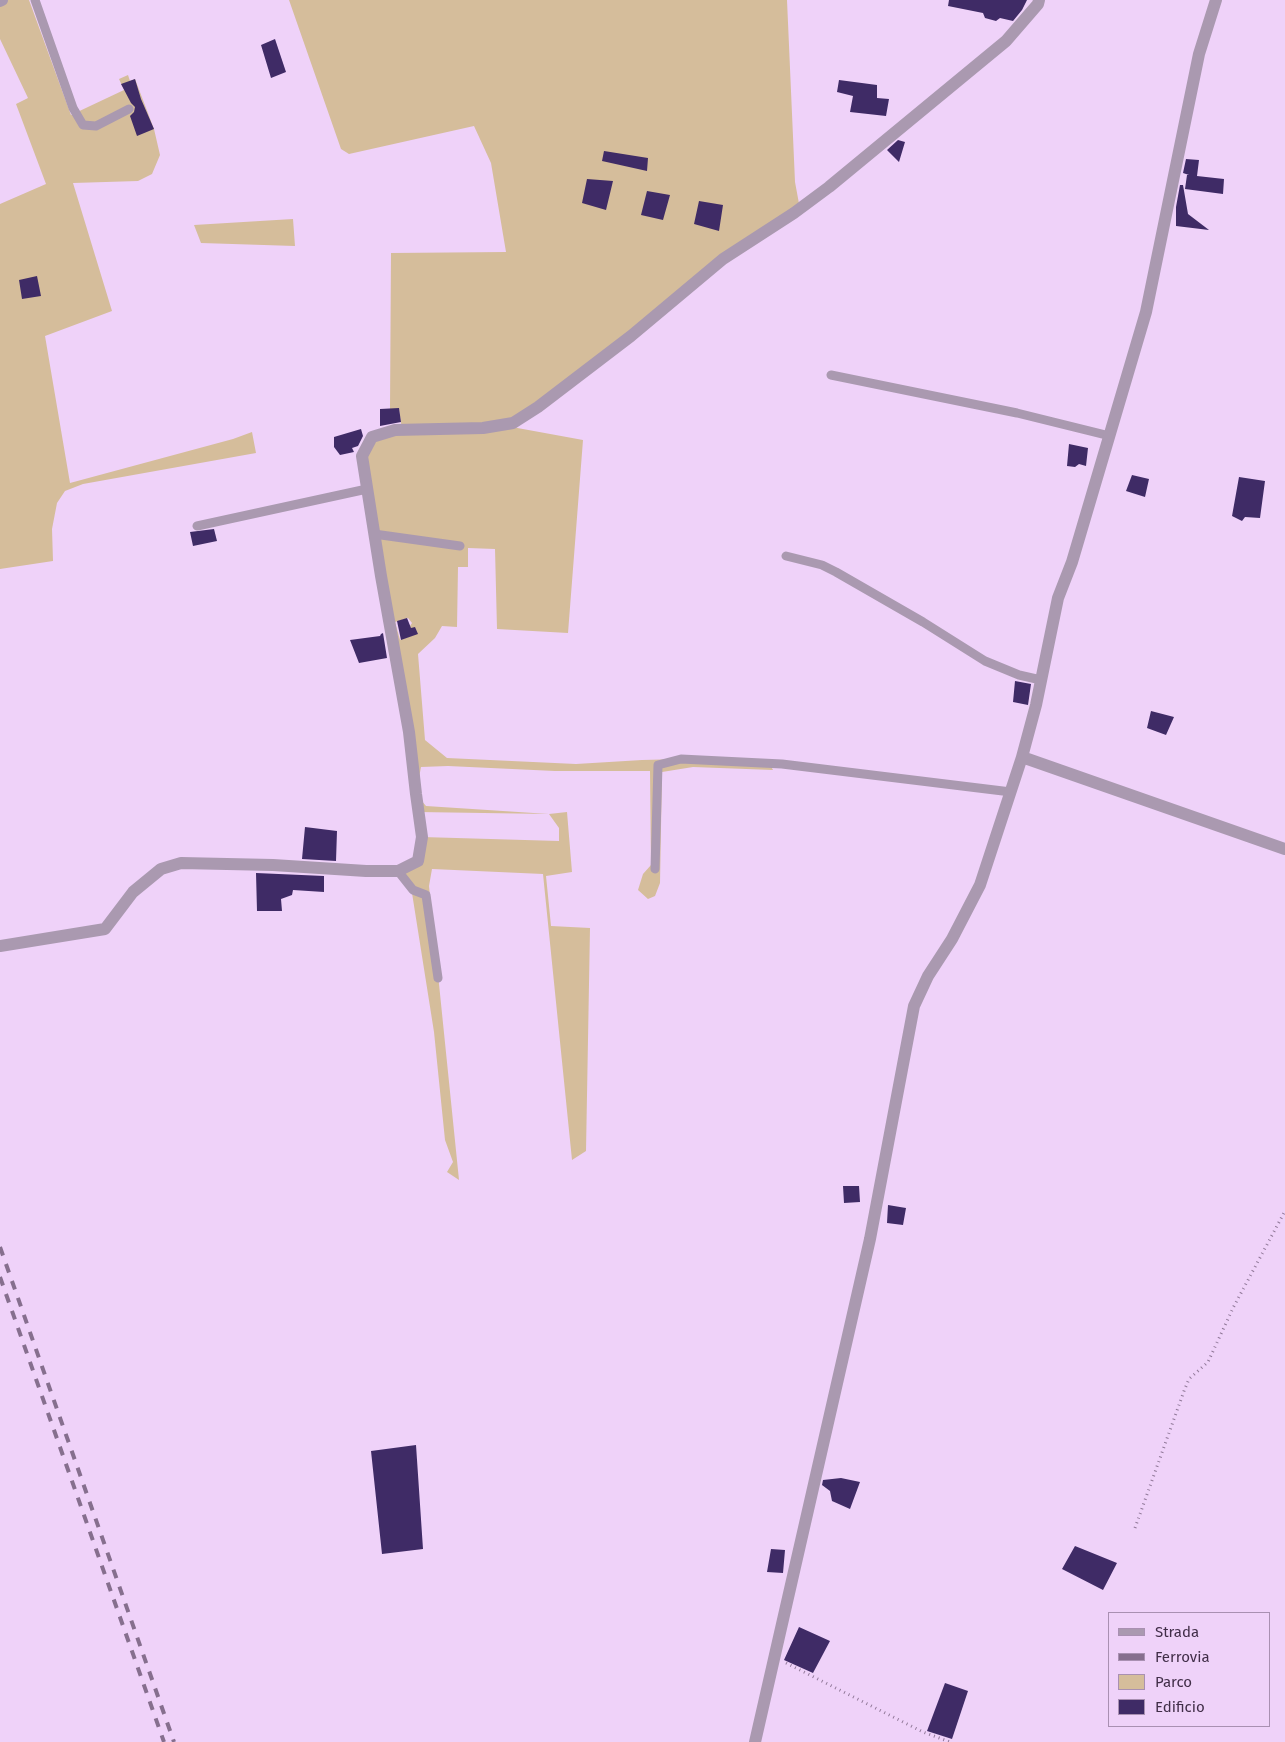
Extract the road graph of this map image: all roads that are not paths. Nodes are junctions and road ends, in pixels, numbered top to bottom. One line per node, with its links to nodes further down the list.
1 (35, 0): 4 (lane)
2 (1039, 0): 7 (street)
3 (1216, 0): 6 (street)
4 (129, 109)
5 (831, 375): 6 (lane)
6 (1110, 436): 12 (street)
7 (367, 489): 8 (lane); 9 (street)
8 (198, 526)
9 (374, 534): 10 (lane); 17 (street)
10 (460, 546)
11 (786, 556): 12 (lane)
12 (1041, 680): 13 (street)
13 (1022, 757): 14 (street); 15 (street)
14 (1011, 792): 16 (lane); 20 (street)
15 (1285, 849)
16 (655, 869)
17 (398, 871): 18 (street); 19 (lane)
18 (0, 946)
19 (438, 978)
20 (755, 1742)

